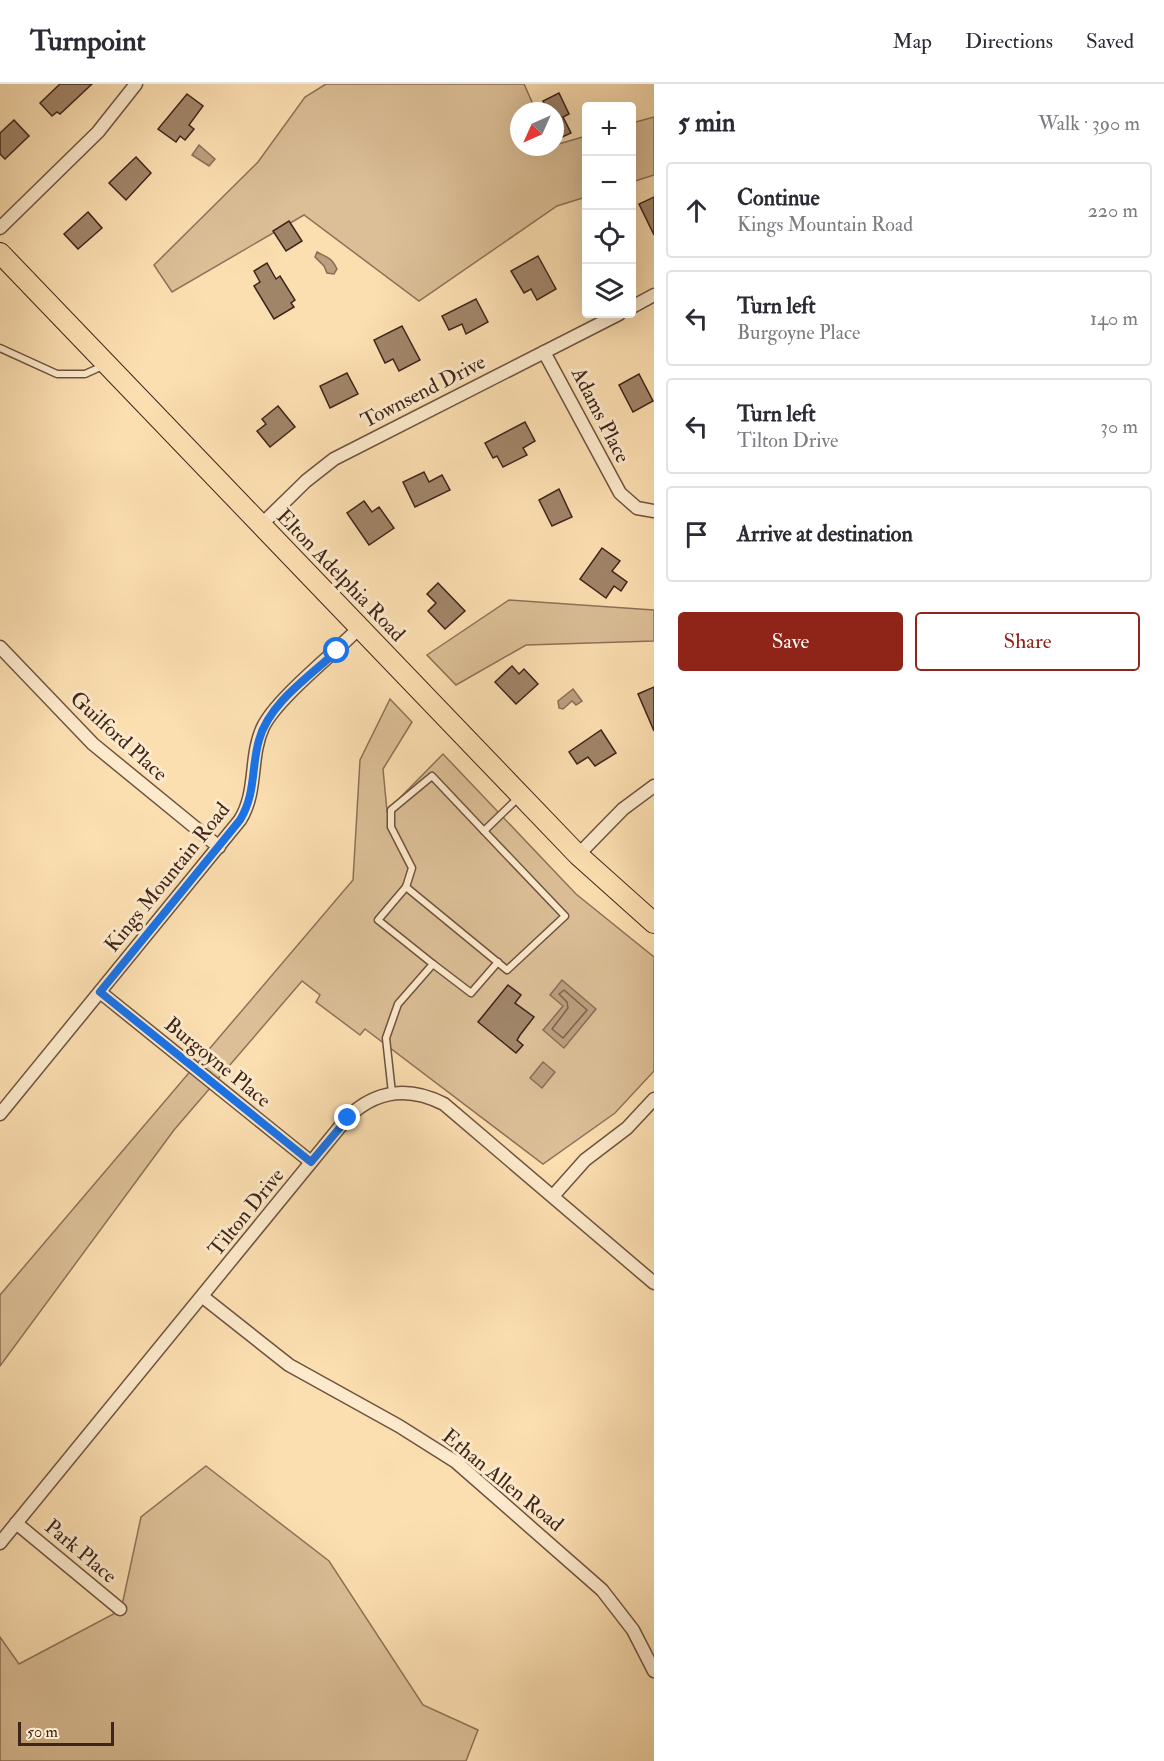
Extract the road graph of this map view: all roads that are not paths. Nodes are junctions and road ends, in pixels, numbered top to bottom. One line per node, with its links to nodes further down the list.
1 (136, 84): 2 (street)
2 (0, 228)
3 (0, 253): 9 (main road, Elton Adelphia Road)
4 (654, 296): 5 (street)
5 (636, 305)
6 (611, 318): 8 (street, Townsend Drive)
7 (0, 348): 9 (lane)
8 (544, 352): 10 (street, Adams Place); 11 (street, Townsend Drive)
9 (108, 363): 11 (main road, Elton Adelphia Road)
10 (654, 511)
11 (261, 525): 12 (main road, Elton Adelphia Road)
12 (359, 628): 15 (main road, Elton Adelphia Road); 17 (street, Kings Mountain Road)
13 (0, 647): 17 (street, Guilford Place)
14 (654, 786): 18 (street)
15 (521, 795): 16 (lane); 18 (main road, Elton Adelphia Road)
16 (484, 831): 19 (lane); 21 (lane)
17 (219, 847): 23 (street, Kings Mountain Road)
18 (578, 855): 20 (main road, Elton Adelphia Road)
19 (406, 886): 21 (lane); 22 (lane)
20 (654, 923)
21 (498, 962): 22 (lane)
22 (433, 963): 24 (lane)
23 (100, 992): 26 (street, Kings Mountain Road); 27 (street, Burgoyne Place)
24 (392, 1093): 27 (street, Tilton Drive); 28 (street, Tilton Drive)
25 (654, 1099): 28 (street)
26 (0, 1114)
27 (311, 1162): 30 (street, Tilton Drive)
28 (553, 1196): 29 (street, Tilton Drive)
29 (654, 1283)
30 (203, 1297): 31 (street, Tilton Drive); 34 (street, Ethan Allen Road)
31 (16, 1523): 32 (street, Tilton Drive); 33 (street, Park Place)
32 (0, 1543)
33 (120, 1609)
34 (654, 1671)

